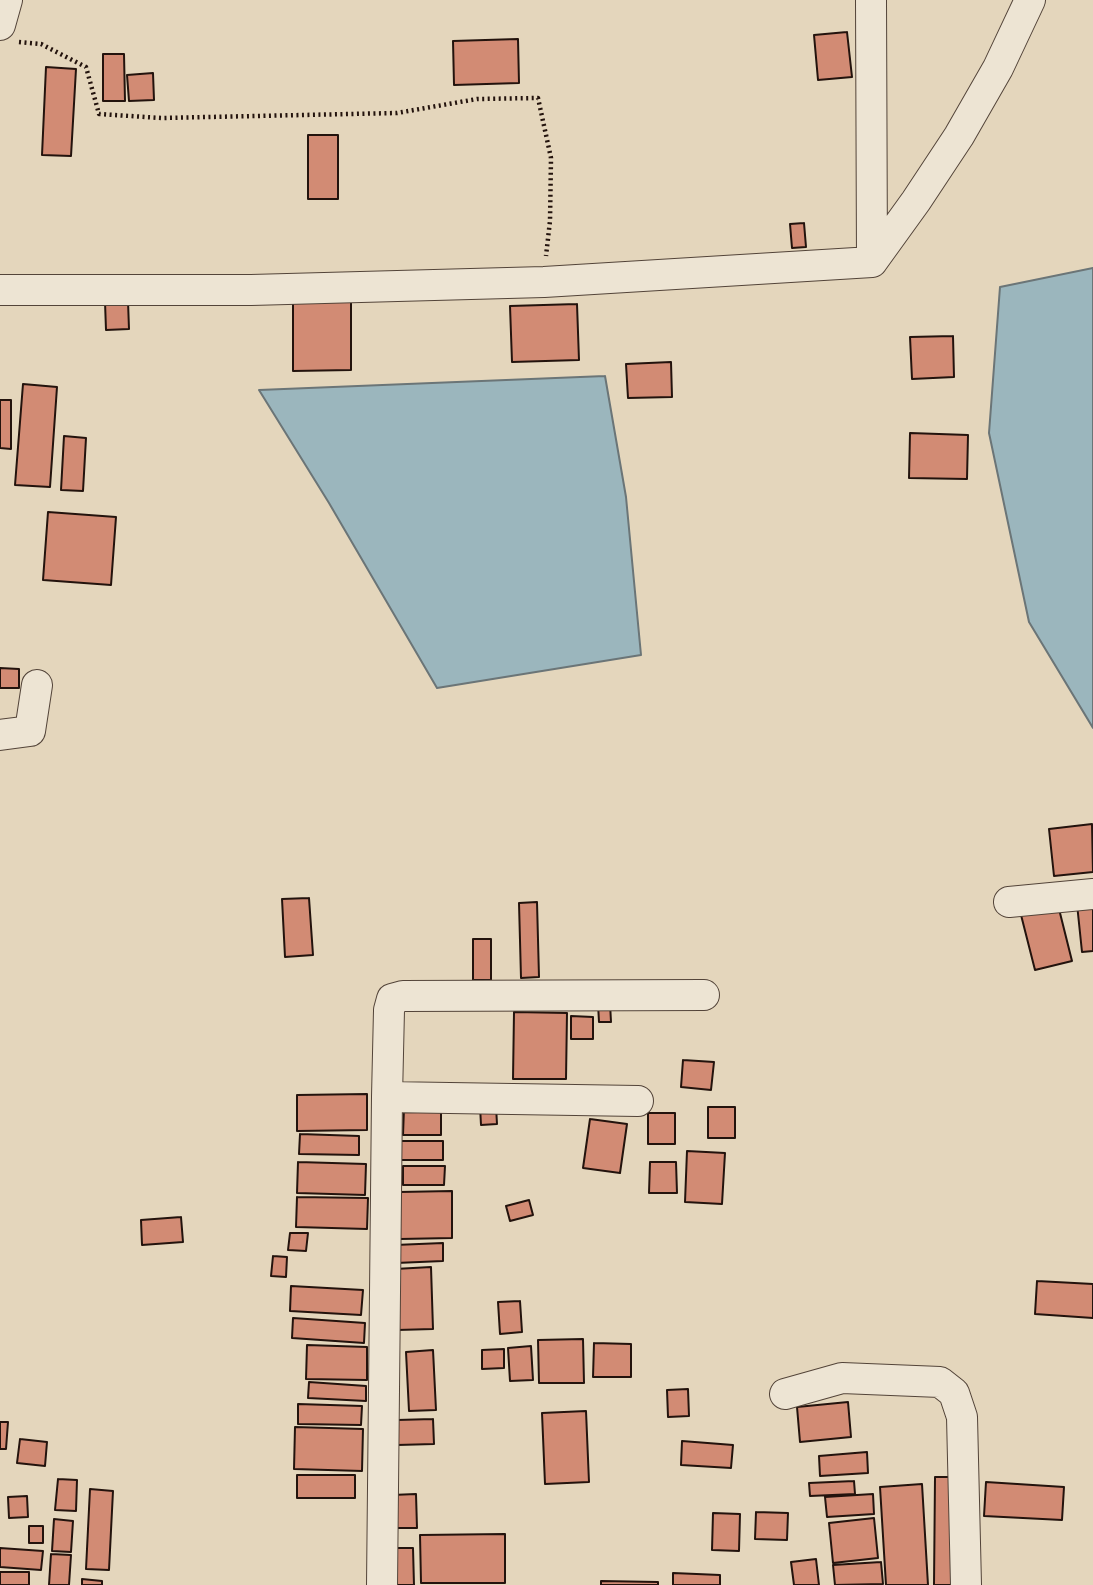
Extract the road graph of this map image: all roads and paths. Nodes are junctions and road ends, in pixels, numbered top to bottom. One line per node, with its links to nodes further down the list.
1 (7, 0): 4 (street)
2 (870, 0): 5 (street)
3 (1030, 0): 5 (street)
4 (7, 33): 6 (path)
5 (872, 262): 6 (street)
6 (544, 282): 7 (street)
7 (0, 290)
8 (37, 685): 9 (street)
9 (0, 735)
10 (1093, 894): 11 (street)
11 (1009, 902)
12 (704, 995): 13 (street)
13 (387, 1097): 14 (street); 16 (street)
14 (638, 1101)
15 (785, 1394): 17 (street)
16 (382, 1585)
17 (966, 1585)

